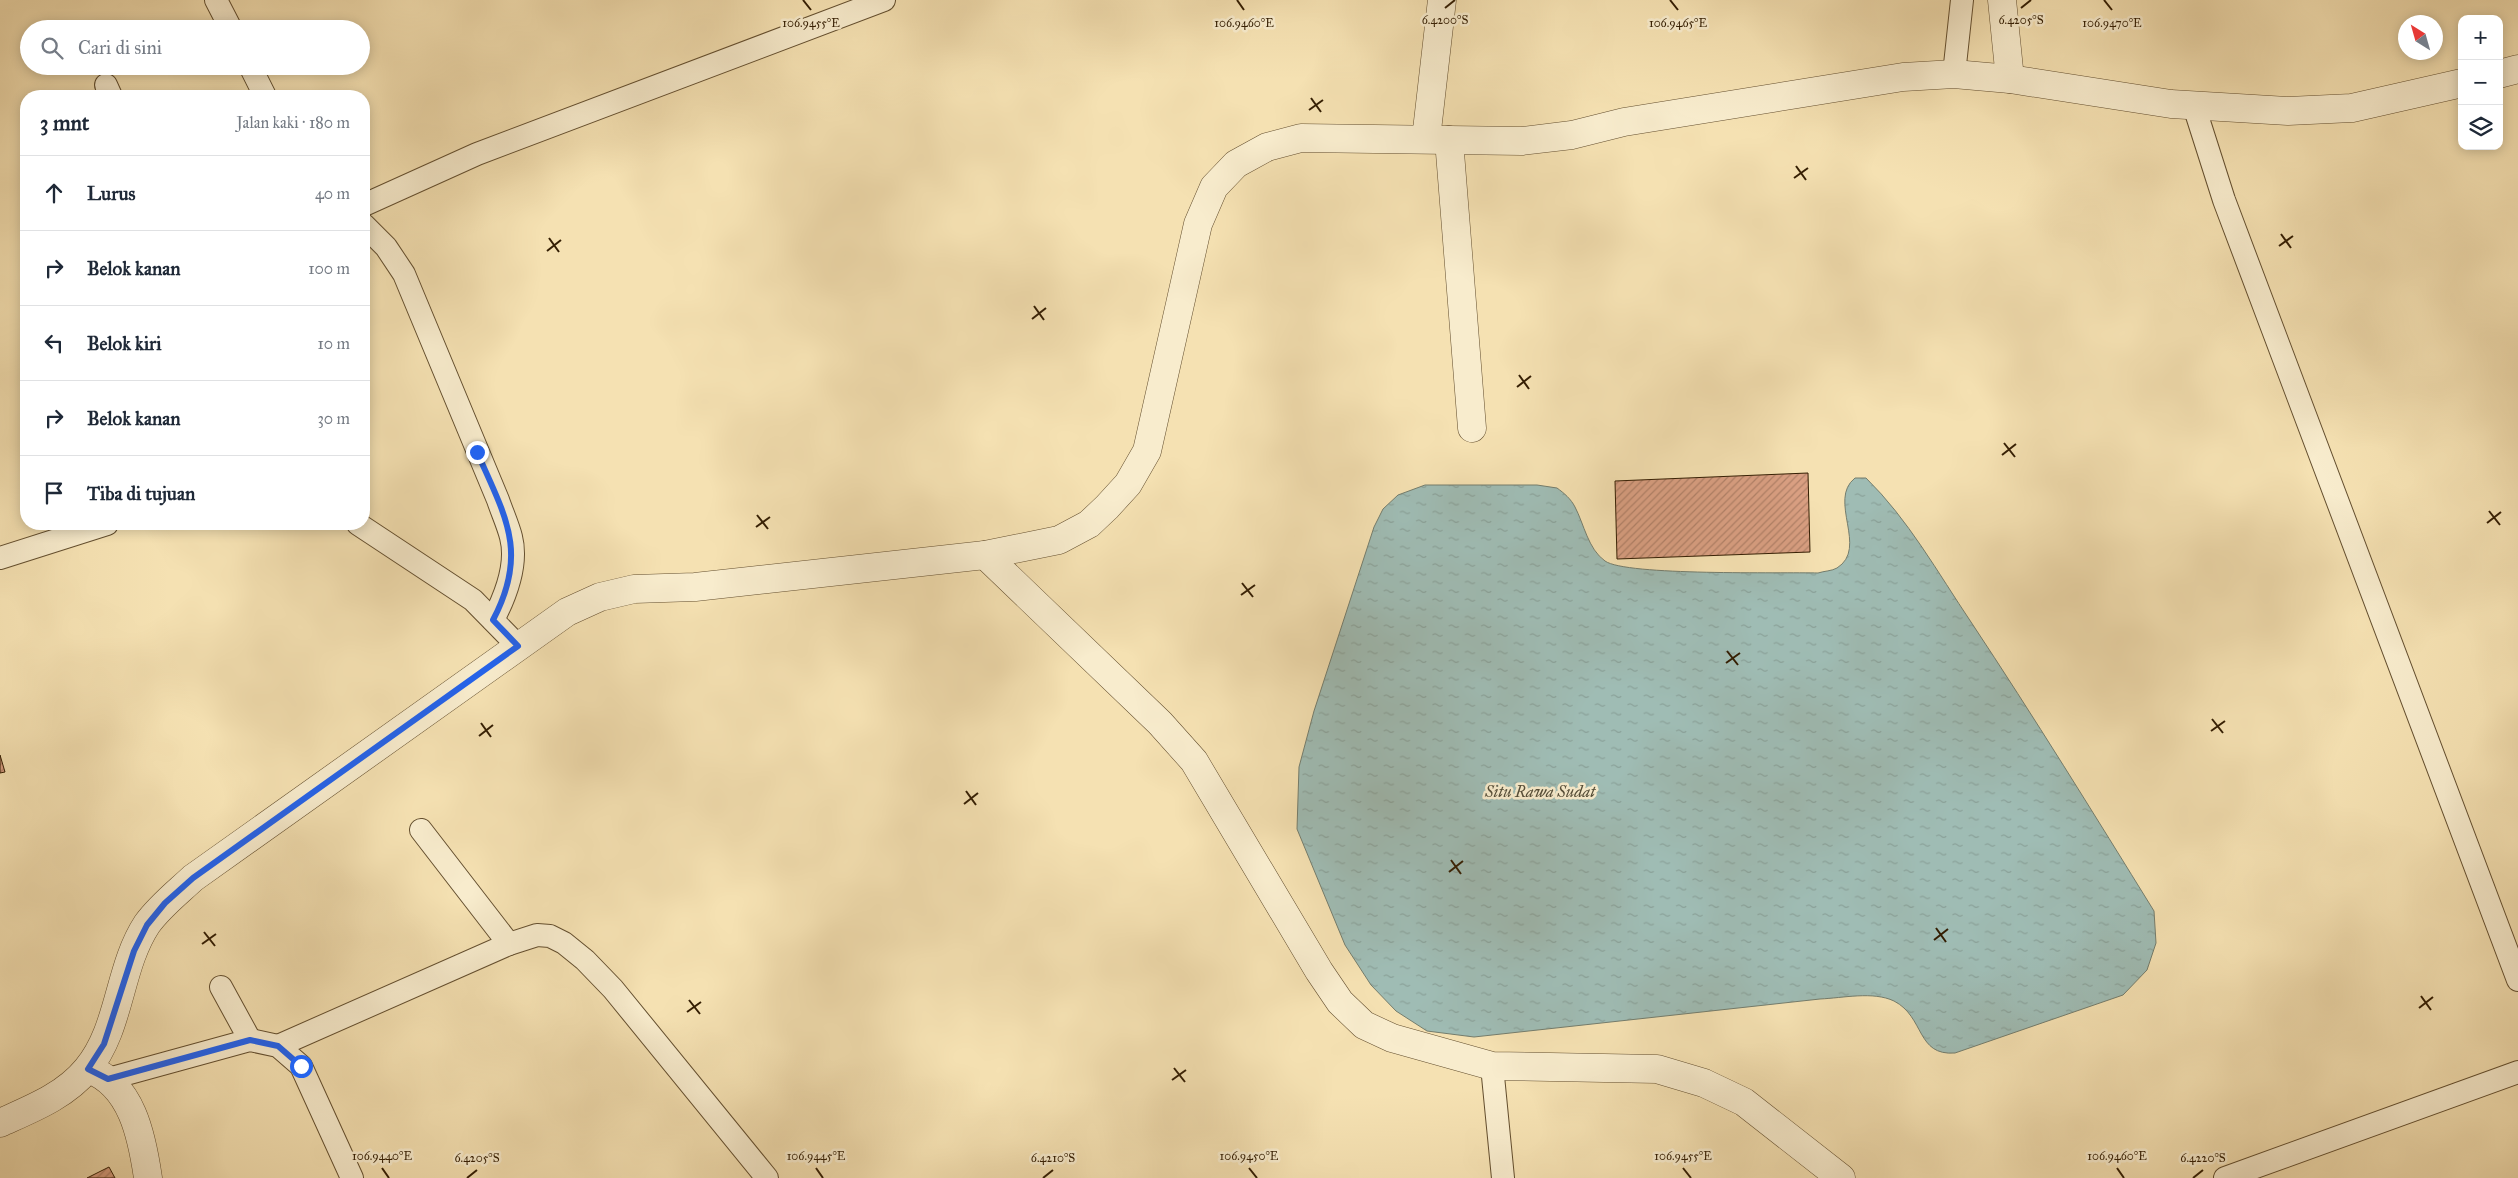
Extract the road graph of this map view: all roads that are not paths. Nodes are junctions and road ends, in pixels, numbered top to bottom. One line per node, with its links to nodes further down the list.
1 (216, 0): 6 (lane)
2 (884, 0): 16 (lane)
3 (1442, 0): 15 (street)
4 (1962, 0): 9 (lane)
5 (2002, 0): 11 (street)
6 (226, 20)
7 (2518, 69): 8 (street)
8 (2503, 73)
9 (1954, 74): 11 (street); 15 (street)
10 (254, 75): 13 (lane)
11 (2010, 79): 14 (street)
12 (2458, 84): 14 (street)
13 (262, 90)
14 (2194, 106): 27 (lane)
15 (1438, 139): 18 (street); 21 (street)
16 (370, 202)
17 (370, 231): 23 (lane)
18 (1472, 428)
19 (88, 530): 22 (lane)
20 (367, 530): 23 (lane)
21 (985, 555): 24 (street); 31 (street)
22 (0, 558)
23 (493, 620): 24 (lane)
24 (518, 646): 33 (street)
25 (421, 830): 26 (lane)
26 (509, 944): 30 (lane); 37 (lane)
27 (2518, 980)
28 (221, 987): 29 (lane)
29 (250, 1040): 30 (lane); 33 (lane)
30 (278, 1046): 36 (lane)
31 (1492, 1066): 38 (lane); 39 (street)
32 (2518, 1072): 40 (lane)
33 (98, 1074): 34 (street); 35 (street)
34 (0, 1123)
35 (148, 1178)
36 (352, 1178)
37 (767, 1178)
38 (1503, 1178)
39 (1840, 1178)
40 (2225, 1178)

